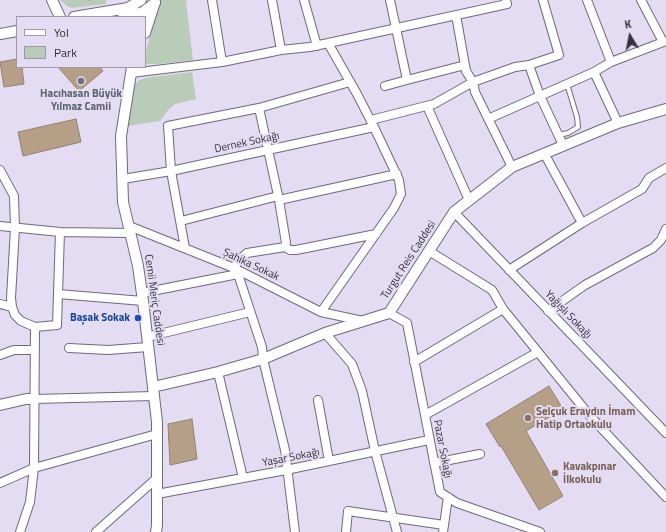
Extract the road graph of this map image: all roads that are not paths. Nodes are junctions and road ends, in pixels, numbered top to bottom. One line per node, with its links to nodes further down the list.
1 (52, 0): 14 (street)
2 (141, 0): 12 (street)
3 (212, 0): 26 (street)
4 (272, 0): 25 (street)
5 (304, 0): 24 (street)
6 (390, 0): 19 (street)
7 (506, 0): 13 (street)
8 (543, 0): 29 (street, Dernek Sokağı)
9 (587, 0): 27 (street)
10 (641, 0): 22 (street)
11 (152, 1): 17 (street); 18 (street)
12 (125, 13): 15 (street); 16 (street)
13 (456, 15): 19 (street); 28 (street)
14 (60, 16)
15 (87, 16)
16 (141, 16)
17 (143, 16)
18 (146, 28)
19 (397, 28): 23 (street); 34 (street)
20 (16, 31): 21 (street)
21 (0, 34)
22 (664, 41): 27 (street)
23 (328, 43): 24 (street); 35 (street)
24 (317, 46): 25 (street)
25 (280, 50): 26 (street)
26 (222, 62): 31 (street)
27 (611, 62): 33 (street)
28 (465, 65): 34 (street); 36 (street)
29 (529, 65): 36 (street, Dernek Sokağı); 39 (street)
30 (145, 68): 32 (street)
31 (146, 68)
32 (132, 69): 55 (street, Cemii Meriç Caddesi)
33 (594, 72): 37 (street); 45 (street)
34 (407, 80): 38 (street)
35 (350, 82): 41 (street); 44 (street)
36 (473, 82): 40 (street, Dernek Sokağı); 43 (street)
37 (567, 84): 39 (street); 46 (lane)
38 (384, 86)
39 (540, 96): 43 (street); 46 (street)
40 (427, 106): 44 (street, Dernek Sokağı); 57 (street)
41 (259, 108): 48 (street); 53 (street)
42 (666, 109): 45 (street, Turgut Reis Caddesi)
43 (488, 119): 50 (street)
44 (372, 123): 48 (street, Dernek Sokağı); 54 (street)
45 (618, 123): 47 (street, Turgut Reis Caddesi)
46 (558, 135): 47 (street)
47 (563, 146): 49 (street, Turgut Reis Caddesi)
48 (268, 150): 53 (street, Dernek Sokağı); 56 (street)
49 (544, 153): 50 (street, Turgut Reis Caddesi); 60 (street)
50 (512, 167): 57 (street, Turgut Reis Caddesi)
51 (666, 168): 60 (street)
52 (0, 170): 62 (street)
53 (171, 171): 55 (street, Dernek Sokağı); 59 (street)
54 (397, 174): 56 (street); 66 (street)
55 (123, 179): 64 (street, Cemii Meriç Caddesi)
56 (279, 198): 59 (street); 67 (street)
57 (469, 200): 58 (street, Turgut Reis Caddesi)
58 (454, 212): 69 (street, Turgut Reis Caddesi); 70 (street, Yağışlı Sokağı)
59 (181, 220): 68 (street)
60 (582, 223): 70 (street)
61 (0, 226): 62 (street)
62 (15, 228): 65 (street); 75 (street)
63 (666, 229): 77 (street)
64 (130, 230): 65 (street); 68 (street, Şahika Sokak); 73 (street, Cemii Meriç Caddesi)
65 (60, 232): 72 (street)
66 (376, 234): 67 (street); 79 (street)
67 (285, 247): 71 (street)
68 (185, 248): 71 (street, Şahika Sokak)
69 (429, 251): 76 (street); 80 (street, Turgut Reis Caddesi)
70 (509, 270): 77 (street, Yağışlı Sokağı)
71 (236, 271): 73 (street); 78 (street); 79 (street, Şahika Sokak)
72 (58, 294): 73 (street); 82 (street)
73 (143, 297): 84 (street, Cemii Meriç Caddesi)
74 (0, 304): 75 (street)
75 (12, 307): 82 (street)
76 (503, 309): 87 (street); 90 (street)
77 (548, 311): 97 (street, Yağışlı Sokağı)
78 (250, 312): 84 (street); 89 (street)
79 (322, 312): 81 (street, Şahika Sokak)
80 (389, 313): 81 (street, Turgut Reis Caddesi); 90 (street, Pazar Sokağı)
81 (363, 321): 83 (street, Turgut Reis Caddesi)
82 (35, 328): 86 (street)
83 (325, 333): 89 (street, Turgut Reis Caddesi); 100 (street)
84 (148, 342): 85 (street); 92 (street, Cemii Meriç Caddesi)
85 (69, 348)
86 (34, 350): 88 (street); 93 (street)
87 (538, 352): 96 (street); 111 (street)
88 (0, 355)
89 (263, 359): 91 (street, Turgut Reis Caddesi); 105 (street)
90 (414, 362): 96 (street, Pazar Sokağı)
91 (218, 372): 92 (street, Turgut Reis Caddesi); 107 (street)
92 (154, 392): 93 (street); 98 (street, Cemii Meriç Caddesi)
93 (34, 399): 95 (street); 104 (street)
94 (318, 400): 102 (street)
95 (0, 405)
96 (424, 415): 99 (street, Pazar Sokağı)
97 (666, 433)
98 (157, 434): 104 (street); 106 (street, Cemii Meriç Caddesi)
99 (429, 440): 100 (street, Yaşar Sokağı); 103 (street, Pazar Sokağı)
100 (375, 451): 102 (street, Yaşar Sokağı); 112 (street)
101 (480, 454): 103 (street)
102 (329, 461): 105 (street, Yaşar Sokağı)
103 (434, 463): 110 (street, Pazar Sokağı)
104 (34, 468): 108 (street); 115 (street)
105 (286, 470): 107 (street, Yaşar Sokağı); 118 (street)
106 (157, 478): 109 (street, Cemii Meriç Caddesi); 116 (street)
107 (243, 478): 109 (street, Yaşar Sokağı)
108 (0, 483)
109 (157, 494): 117 (street, Cemii Meriç Caddesi)
110 (448, 497): 113 (street); 114 (street, Pazar Sokağı)
111 (666, 497)
112 (392, 517): 113 (street); 119 (street); 120 (street)
113 (444, 528)
114 (527, 530): 121 (street, Pazar Sokağı)
115 (20, 532)
116 (96, 532)
117 (156, 532)
118 (294, 532)
119 (346, 532)
120 (397, 532)
121 (540, 532)

